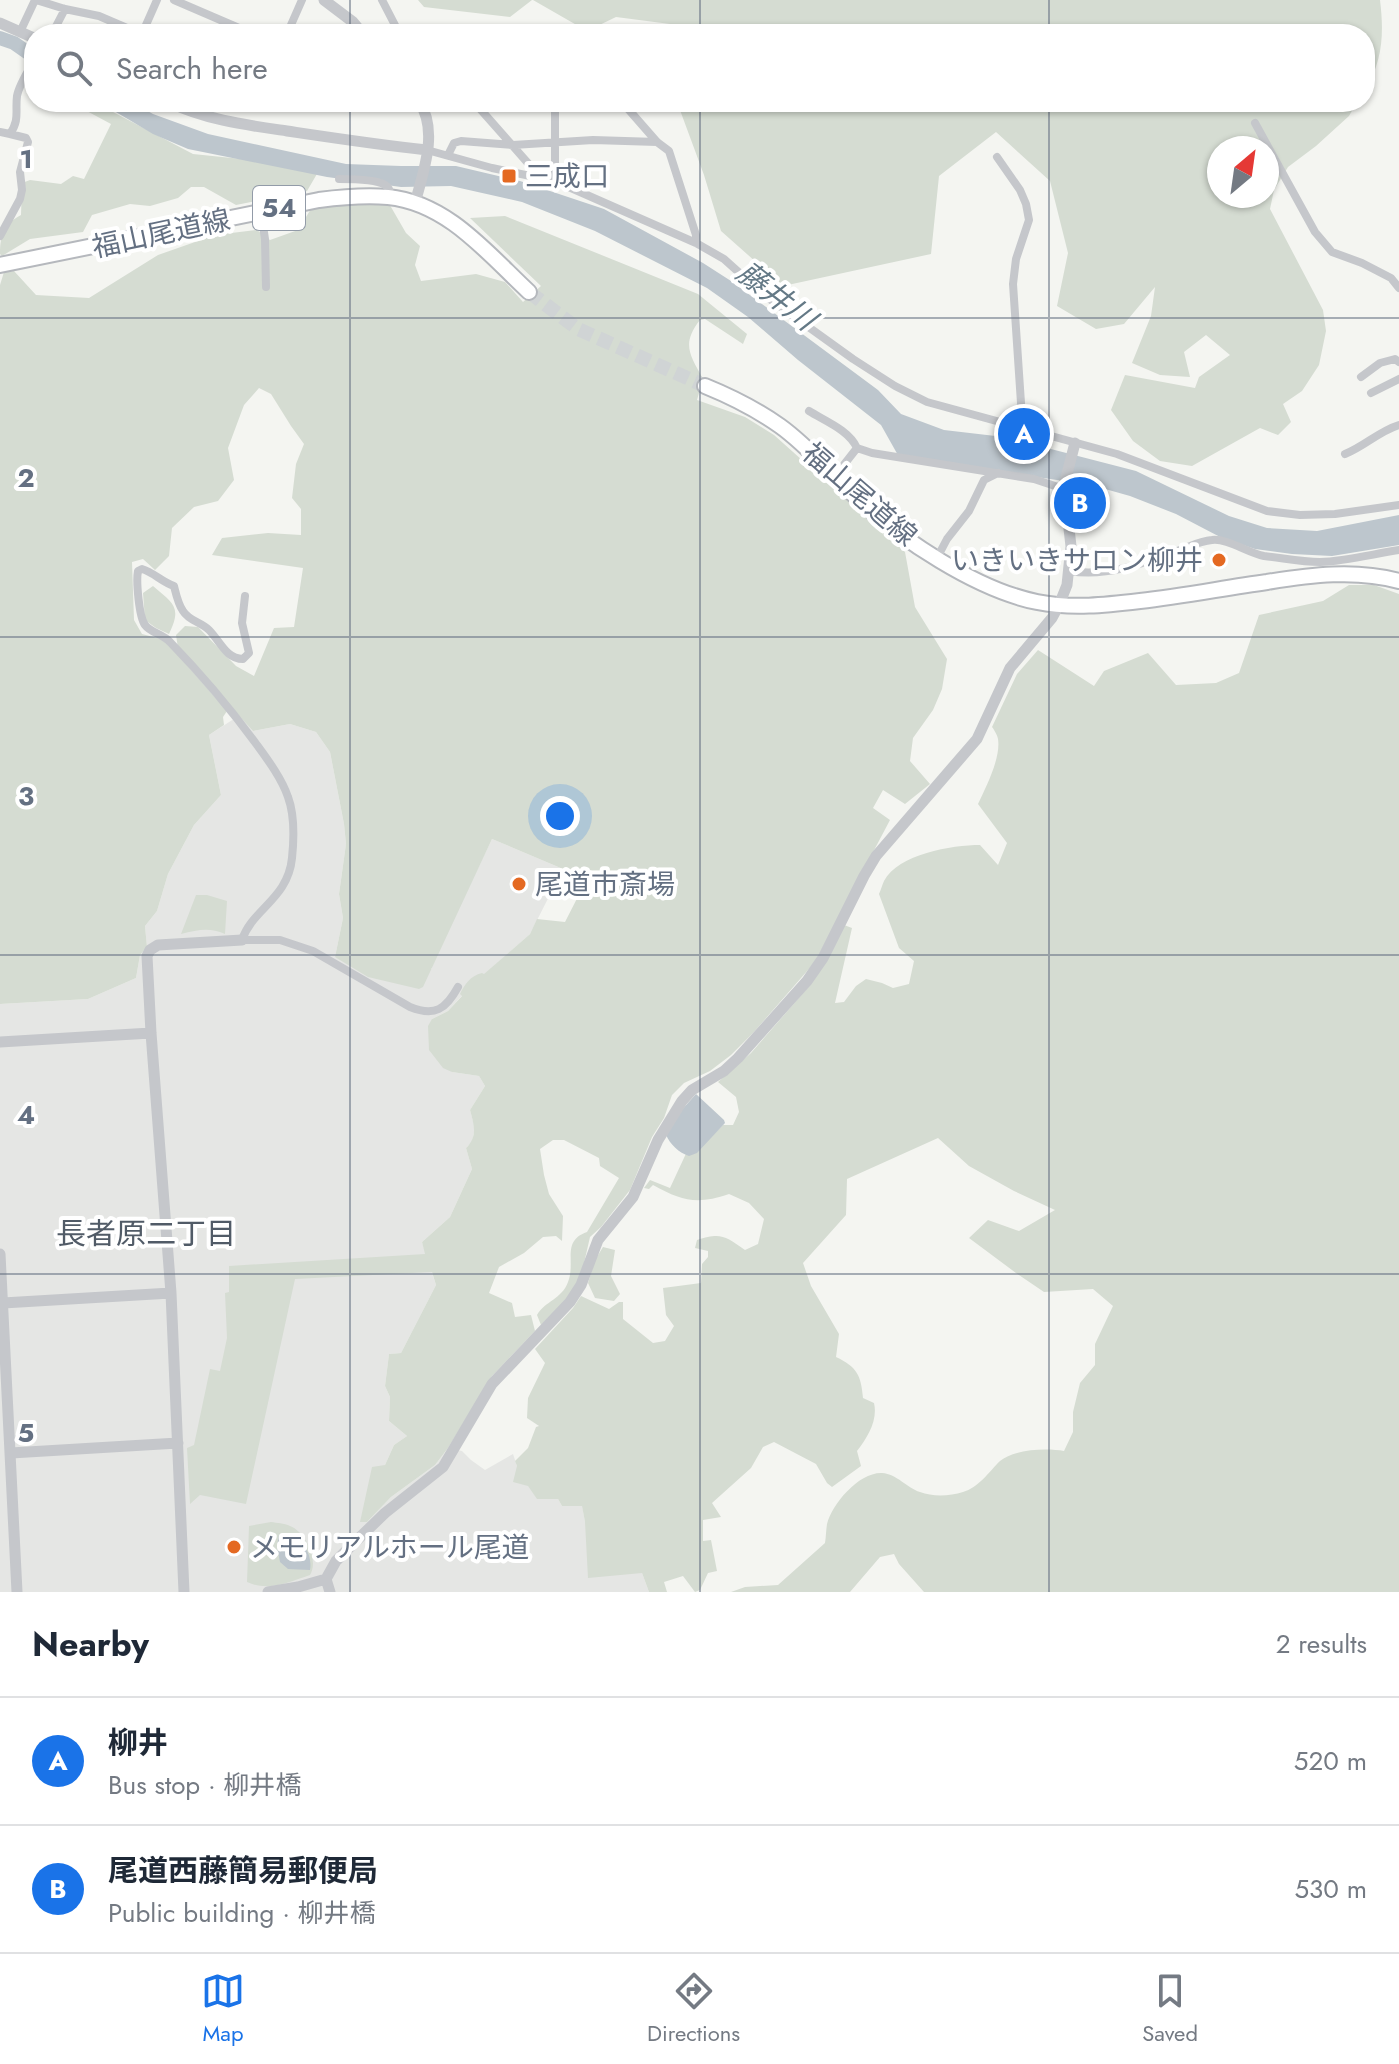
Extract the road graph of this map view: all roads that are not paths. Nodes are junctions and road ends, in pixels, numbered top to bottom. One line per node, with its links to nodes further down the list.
1 (36, 0): 7 (street); 16 (street)
2 (157, 0): 11 (street)
3 (302, 0): 13 (street)
4 (324, 0): 14 (street)
5 (382, 0): 15 (street)
6 (177, 1): 12 (street)
7 (65, 9): 9 (street); 10 (street)
8 (0, 23): 16 (street)
9 (57, 24)
10 (118, 24)
11 (146, 24)
12 (230, 24)
13 (291, 24)
14 (355, 24)
15 (394, 24)
16 (20, 32): 17 (street)
17 (24, 34)
18 (24, 82): 26 (street)
19 (191, 112): 30 (street)
20 (424, 112): 30 (street)
21 (483, 112): 29 (street)
22 (555, 112): 28 (street)
23 (631, 112): 27 (street)
24 (1255, 123): 43 (street)
25 (0, 132): 26 (street)
26 (10, 134): 39 (street)
27 (657, 142): 28 (street); 40 (street)
28 (555, 143): 29 (street); 35 (street)
29 (513, 145): 31 (street); 33 (street)
30 (426, 154): 31 (street); 37 (street)
31 (448, 155): 33 (street)
32 (997, 157): 52 (street)
33 (536, 177): 35 (street)
34 (339, 179): 36 (street)
35 (555, 181): 40 (street)
36 (390, 197): 37 (main road, 福山尾道線 / 54); 38 (main road, 福山尾道線 / 54)
37 (416, 197): 44 (main road, 福山尾道線 / 54)
38 (261, 212): 41 (main road, 福山尾道線 / 54); 42 (street)
39 (0, 236)
40 (696, 243): 52 (street)
41 (0, 265)
42 (266, 287)
43 (1399, 288)
44 (529, 292)
45 (1399, 362): 46 (street)
46 (1361, 377)
47 (1399, 379): 49 (street)
48 (705, 386): 57 (main road, 福山尾道線)
49 (1371, 393)
50 (809, 411): 54 (street)
51 (1399, 425): 55 (street)
52 (1019, 428): 53 (street)
53 (1075, 443): 58 (street); 59 (street)
54 (857, 448): 56 (street); 57 (street)
55 (1345, 454)
56 (999, 472): 58 (street); 61 (street)
57 (835, 476): 61 (main road, 福山尾道線)
58 (1064, 485): 63 (street)
59 (1399, 505)
60 (1399, 550): 62 (street)
61 (937, 558): 67 (main road, 福山尾道線)
62 (1321, 562): 63 (street); 64 (street)
63 (1069, 571): 67 (street)
64 (1309, 575): 65 (main road, 福山尾道線); 67 (main road, 福山尾道線)
65 (1399, 581)
66 (245, 596): 68 (street)
67 (1059, 605): 79 (street)
68 (242, 940): 69 (street); 70 (street)
69 (458, 987)
70 (151, 1033): 71 (street); 73 (street)
71 (0, 1042)
72 (0, 1254): 74 (street)
73 (171, 1293): 74 (street); 76 (street)
74 (3, 1303): 75 (street)
75 (2, 1324): 77 (street)
76 (178, 1443): 77 (street); 81 (street)
77 (11, 1453): 78 (street)
78 (6, 1487): 80 (street)
79 (326, 1579): 82 (street); 83 (street)
80 (17, 1592)
81 (184, 1592)
82 (268, 1592)
83 (330, 1592)

